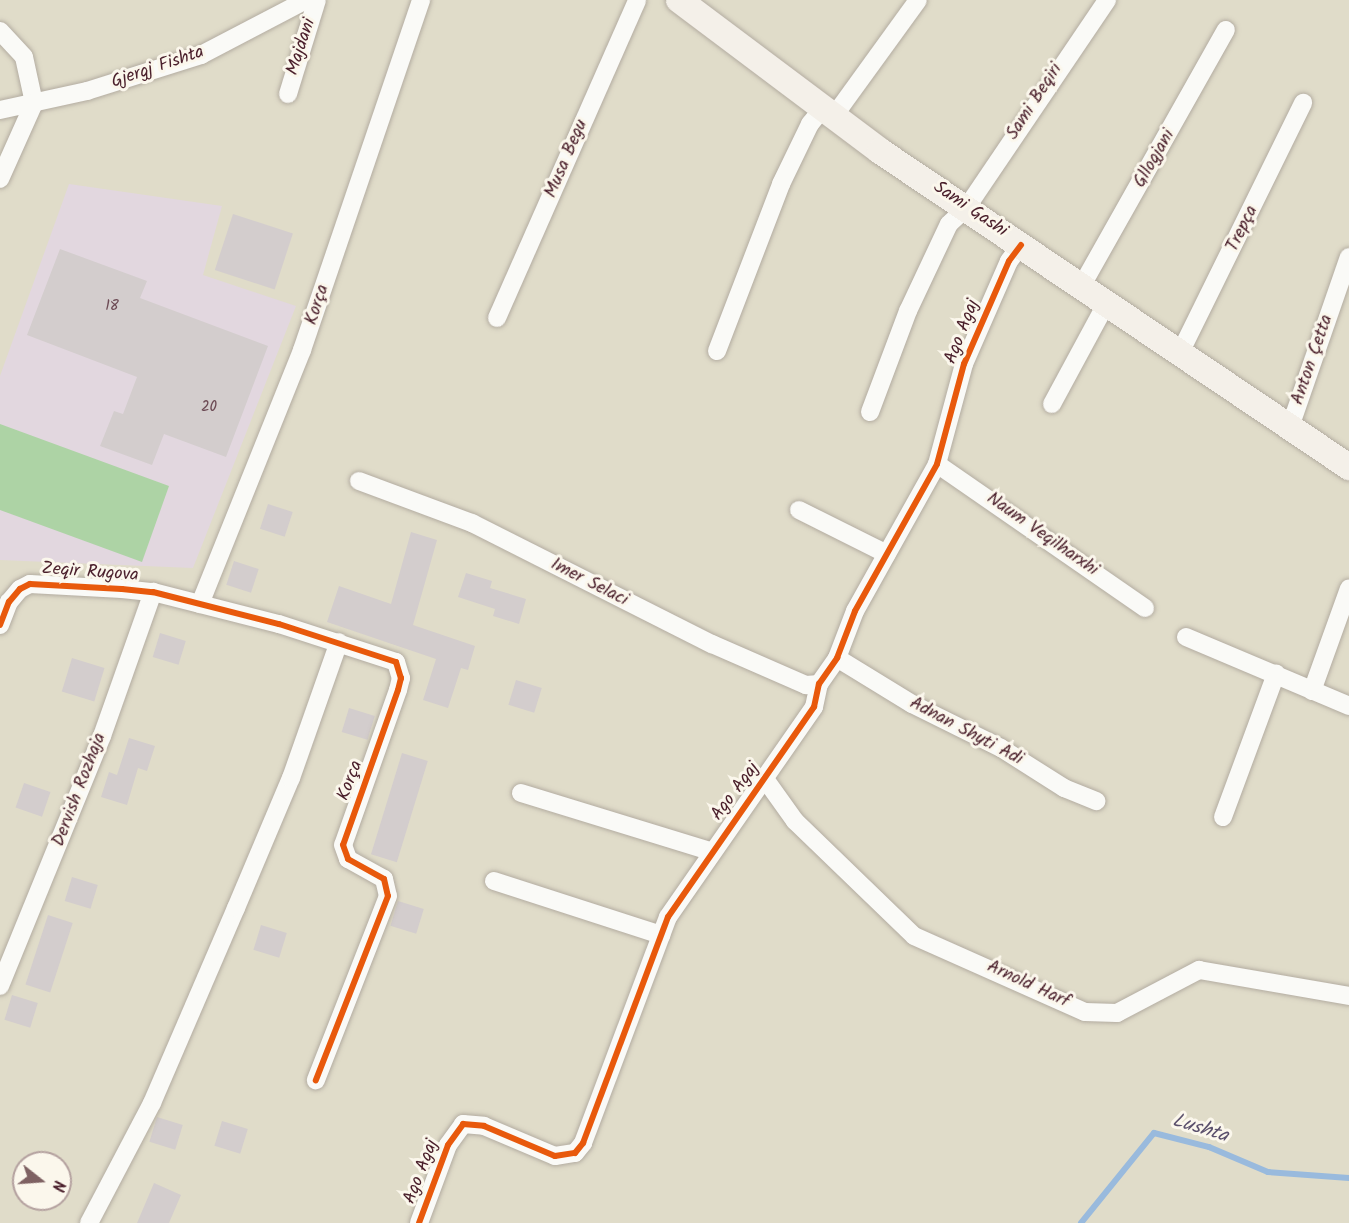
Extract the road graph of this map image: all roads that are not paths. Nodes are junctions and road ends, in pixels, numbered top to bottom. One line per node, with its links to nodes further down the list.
1 (306, 0): 11 (street, Gjergj Fishta)
2 (317, 0): 10 (street, Majdani)
3 (421, 0): 34 (street, Korça)
4 (637, 0): 21 (street, Musa Begu)
5 (679, 0): 14 (street, Sami Gashi)
6 (918, 0): 14 (street)
7 (1107, 0): 16 (street, Sami Beqiri)
8 (1226, 30): 19 (street, Gllogjani)
9 (0, 31): 11 (street)
10 (288, 94)
11 (34, 103): 13 (street, Gjergj Fishta); 15 (street)
12 (1303, 103): 23 (street, Trepça)
13 (0, 110)
14 (828, 113): 16 (street, Sami Gashi); 22 (street)
15 (0, 179)
16 (967, 207): 17 (street, Sami Gashi); 25 (street, Sami Beqiri)
17 (1021, 245): 19 (street, Sami Gashi); 27 (street, Ago Agaj)
18 (1349, 257): 26 (street, Anton Çetta)
19 (1081, 287): 20 (street, Sami Gashi)
20 (1106, 304): 23 (street, Sami Gashi); 24 (street)
21 (497, 318)
22 (717, 351)
23 (1180, 353): 26 (street, Sami Gashi)
24 (1052, 404)
25 (870, 412)
26 (1289, 430): 28 (street, Sami Gashi)
27 (937, 465): 31 (street, Ago Agaj); 35 (street, Naum Veqilharxhi)
28 (1349, 467)
29 (359, 481): 41 (street, Imer Selaci)
30 (799, 510): 31 (street)
31 (887, 554): 39 (street, Ago Agaj)
32 (1349, 588): 42 (street)
33 (153, 592): 34 (street, Zeqir Rugova); 36 (street, Zeqir Rugova); 51 (street, Dervish Rozhaja)
34 (200, 604): 38 (street, Korça)
35 (1146, 608)
36 (0, 625)
37 (1186, 637): 40 (street)
38 (339, 642): 53 (street, Korça); 54 (street)
39 (837, 658): 41 (street, Ago Agaj); 46 (street, Adnan Shyti Adi)
40 (1276, 674): 42 (street); 47 (street)
41 (819, 684): 44 (street, Ago Agaj)
42 (1312, 691): 43 (street)
43 (1349, 706)
44 (765, 779): 48 (street, Ago Agaj); 52 (street, Arnold Harf)
45 (521, 793): 48 (street)
46 (1097, 801)
47 (1223, 818)
48 (711, 851): 50 (street, Ago Agaj)
49 (494, 881): 50 (street)
50 (661, 934): 55 (street, Ago Agaj)
51 (0, 986)
52 (1349, 996)
53 (316, 1080)
54 (89, 1223)
55 (419, 1223)

